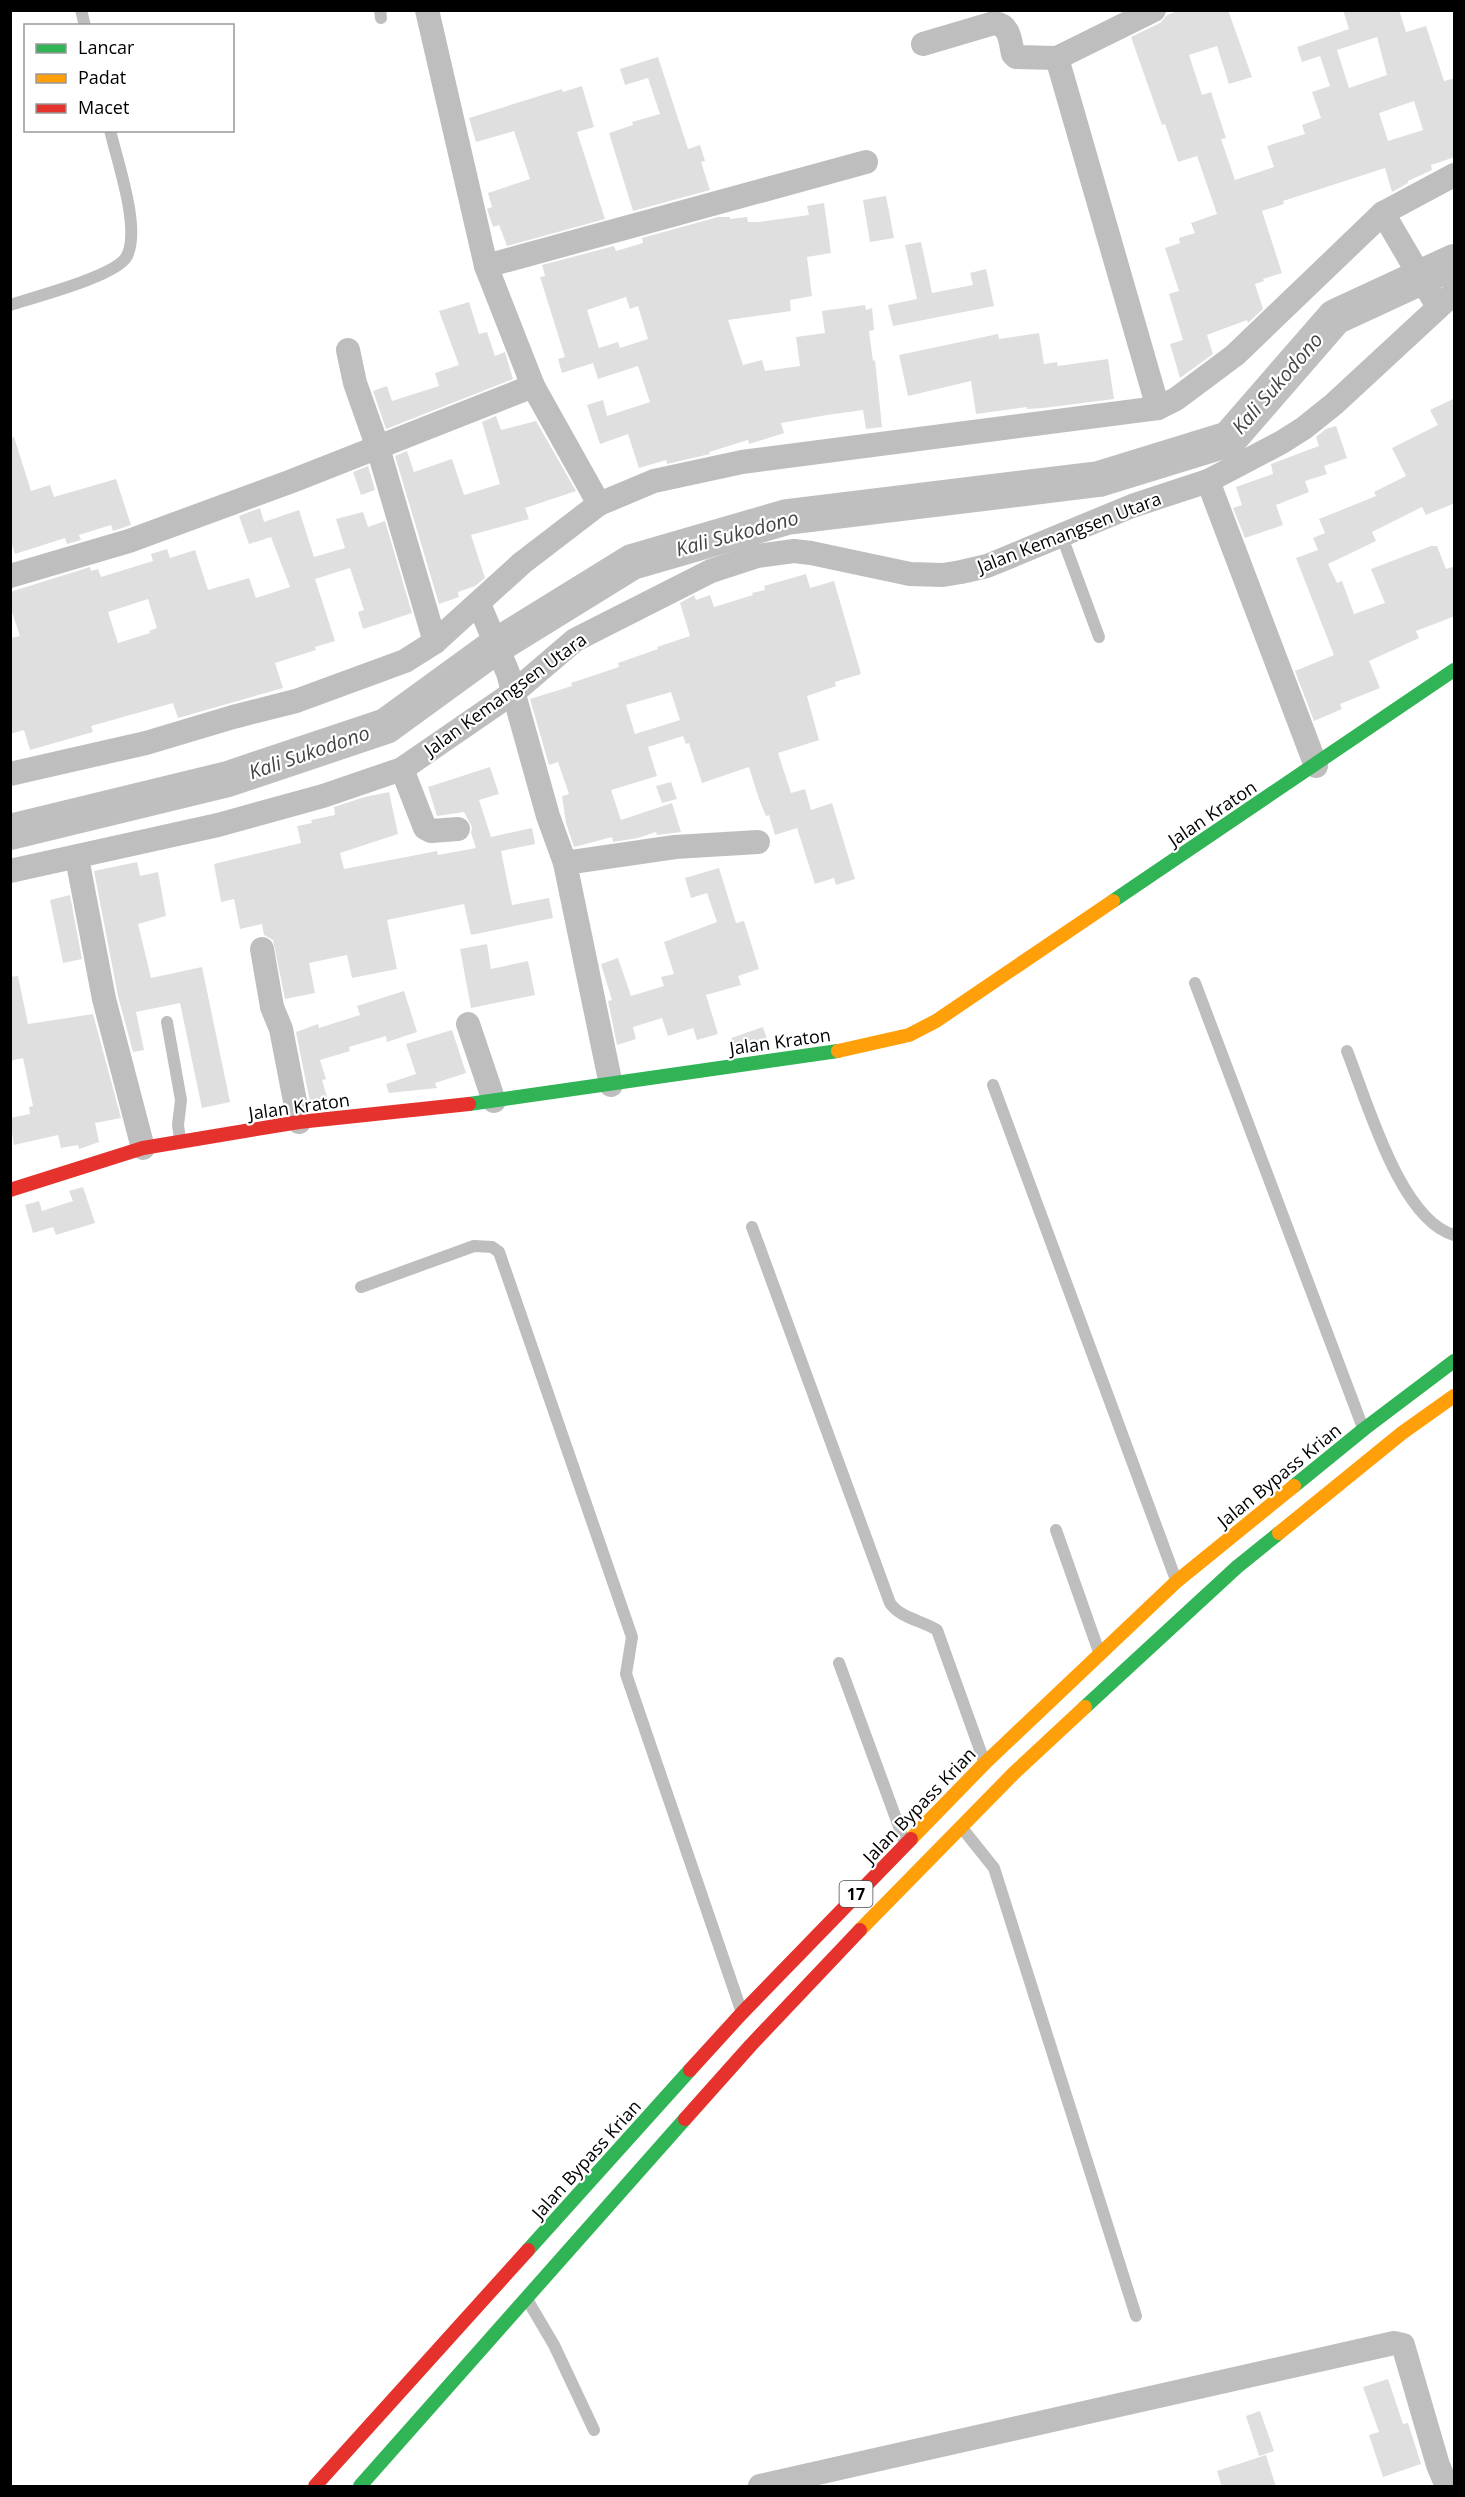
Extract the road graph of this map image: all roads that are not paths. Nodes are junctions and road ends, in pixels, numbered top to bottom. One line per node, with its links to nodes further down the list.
1 (427, 10): 9 (street)
2 (1154, 10): 4 (street)
3 (923, 44): 4 (street)
4 (1056, 58): 14 (street)
5 (110, 132): 11 (lane)
6 (866, 162): 9 (street)
7 (1455, 175): 8 (street)
8 (1387, 222): 10 (street); 14 (street)
9 (486, 266): 13 (street)
10 (1441, 297): 16 (street, Jalan Kemangsen Utara)
11 (10, 305)
12 (348, 350): 15 (street)
13 (533, 386): 15 (street); 17 (street)
14 (1158, 408): 17 (street)
15 (378, 448): 19 (street); 22 (street)
16 (1208, 481): 18 (street, Jalan Kemangsen Utara); 25 (street)
17 (599, 504): 20 (street)
18 (1061, 534): 21 (lane); 24 (street, Jalan Kemangsen Utara)
19 (10, 576)
20 (482, 611): 22 (street); 24 (street)
21 (1099, 637)
22 (435, 642): 27 (street)
23 (1455, 670): 25 (main road, Jalan Kraton)
24 (511, 682): 26 (street, Jalan Kemangsen Utara); 31 (street)
25 (1316, 766): 38 (main road, Jalan Kraton)
26 (402, 769): 28 (street); 30 (street, Jalan Kemangsen Utara)
27 (10, 774)
28 (458, 829)
29 (758, 842): 31 (street)
30 (77, 858): 32 (street, Jalan Kemangsen Utara); 43 (street)
31 (565, 863): 38 (street)
32 (10, 871)
33 (262, 949): 41 (street)
34 (1195, 983): 50 (lane)
35 (167, 1022): 42 (lane)
36 (468, 1024): 40 (street)
37 (1347, 1051): 46 (lane)
38 (611, 1085): 40 (main road, Jalan Kraton)
39 (993, 1085): 52 (lane)
40 (494, 1101): 41 (main road, Jalan Kraton)
41 (298, 1122): 42 (main road, Jalan Kraton)
42 (180, 1143): 43 (main road, Jalan Kraton)
43 (143, 1148): 44 (main road, Jalan Kraton)
44 (10, 1190)
45 (752, 1227): 55 (lane)
46 (1455, 1235)
47 (361, 1287): 58 (lane)
48 (1455, 1361): 50 (main road, Jalan Bypass Krian / 17)
49 (1455, 1396): 56 (main road, 17)
50 (1364, 1429): 52 (main road, Jalan Bypass Krian / 17)
51 (1056, 1530): 53 (lane)
52 (1177, 1581): 53 (main road, Jalan Bypass Krian / 17)
53 (1100, 1653): 55 (main road, Jalan Bypass Krian / 17)
54 (839, 1663): 57 (lane)
55 (985, 1763): 57 (main road, Jalan Bypass Krian / 17)
56 (961, 1827): 59 (main road, 17); 60 (lane)
57 (906, 1844): 58 (main road, Jalan Bypass Krian / 17)
58 (742, 2013): 62 (main road, Jalan Bypass Krian / 17)
59 (526, 2297): 61 (lane); 63 (main road, 17)
60 (1136, 2316)
61 (594, 2430)
62 (315, 2487)
63 (360, 2487)
64 (760, 2487): 65 (street)
65 (1447, 2487)

